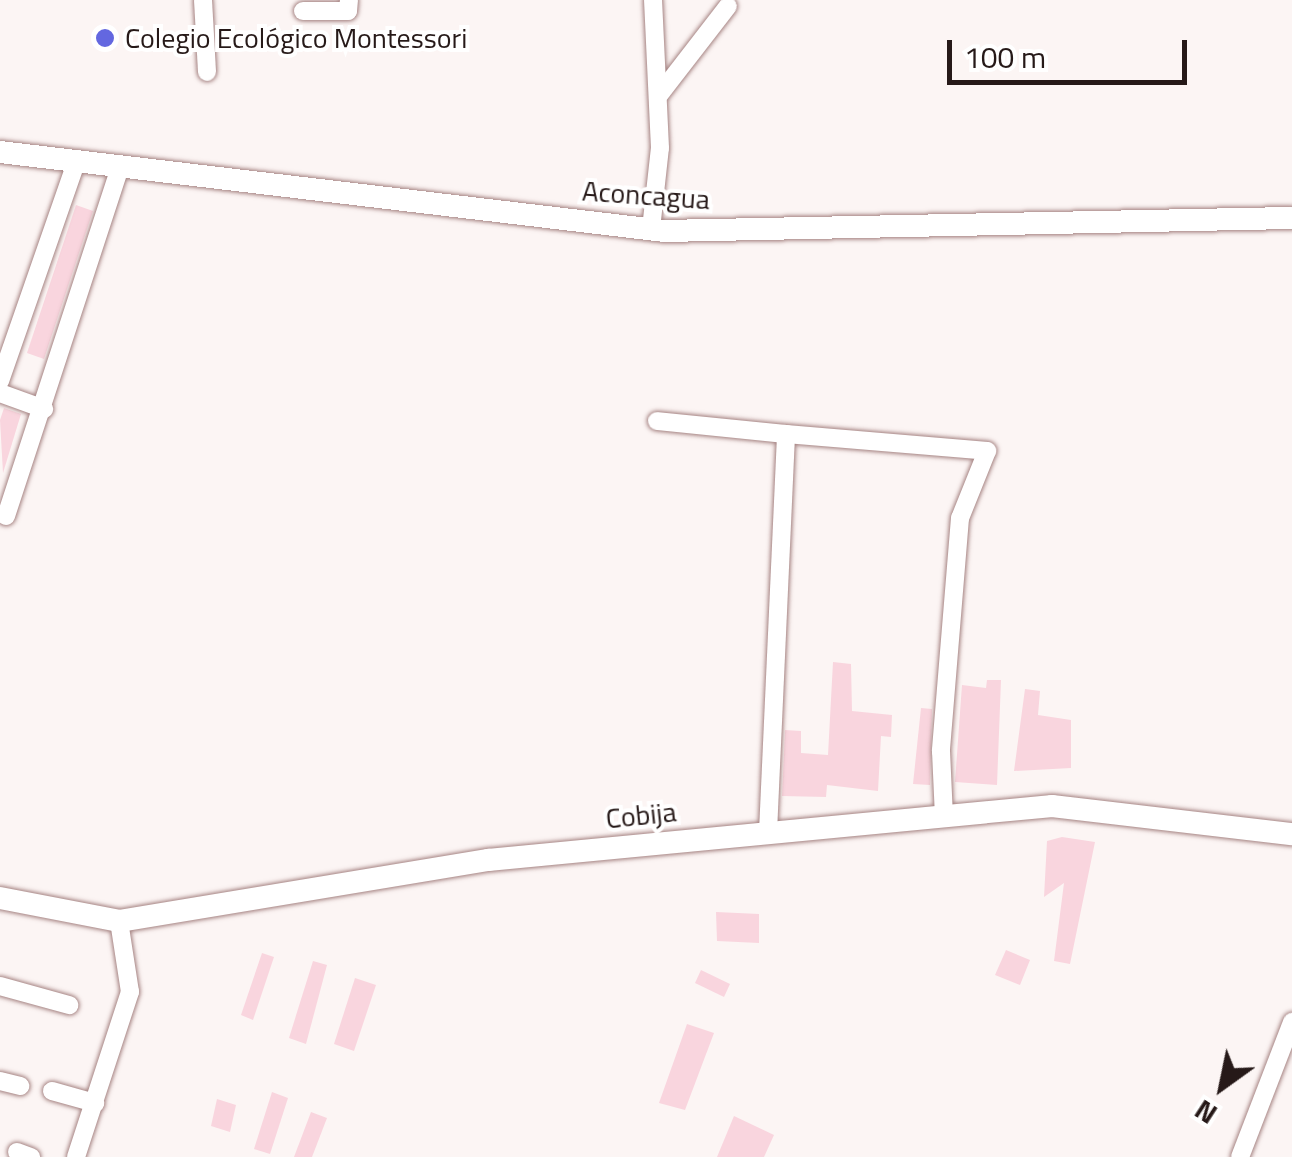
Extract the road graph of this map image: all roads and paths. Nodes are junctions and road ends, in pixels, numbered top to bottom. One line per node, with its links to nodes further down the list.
1 (203, 0): 6 (street)
2 (349, 0): 5 (street)
3 (652, 0): 7 (street)
4 (728, 6): 7 (street)
5 (304, 11)
6 (207, 72)
7 (660, 94): 12 (street)
8 (1, 155): 9 (street, Aconcagua)
9 (76, 160): 10 (street, Aconcagua); 13 (street)
10 (121, 165): 12 (street, Aconcagua); 15 (street)
11 (1292, 218): 12 (street, Aconcagua)
12 (652, 229)
13 (0, 381)
14 (0, 393): 15 (street)
15 (44, 409): 18 (street)
16 (657, 421): 17 (street)
17 (786, 434): 19 (street); 20 (street)
18 (6, 516)
19 (944, 816): 20 (street, Cobija); 21 (street, Cobija)
20 (768, 832): 23 (street, Cobija)
21 (1292, 834)
22 (0, 898): 23 (street, Cobija)
23 (119, 921): 30 (street)
24 (0, 986): 25 (street)
25 (69, 1004)
26 (1292, 1022): 32 (street)
27 (0, 1080): 28 (street)
28 (20, 1086)
29 (52, 1091): 30 (street)
30 (95, 1103): 31 (street)
31 (76, 1157)
32 (1240, 1157)

